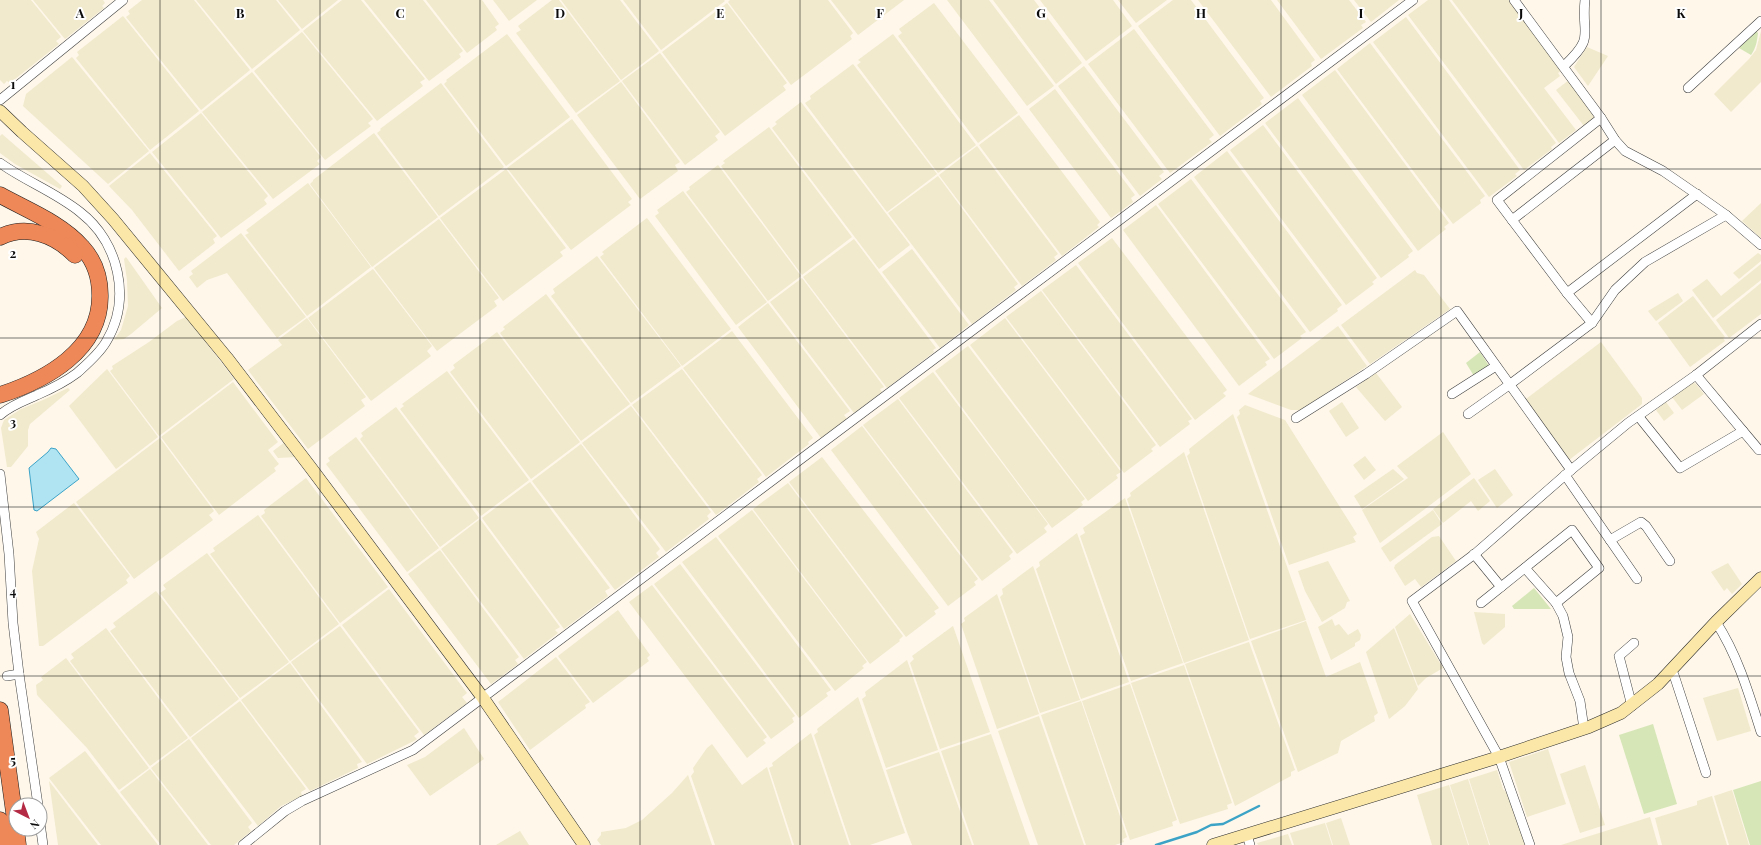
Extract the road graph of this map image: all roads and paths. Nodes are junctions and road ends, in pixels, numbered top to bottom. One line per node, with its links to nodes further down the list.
1 (123, 0): 8 (street)
2 (1412, 0): 51 (street)
3 (1514, 0): 6 (street)
4 (1585, 0): 6 (street)
5 (1761, 21): 7 (street)
6 (1564, 66): 10 (street)
7 (1688, 88)
8 (0, 100)
9 (0, 111): 51 (street)
10 (1601, 118): 11 (street); 16 (street)
11 (1615, 140): 13 (street); 16 (street)
12 (0, 162): 29 (street)
13 (1697, 194): 15 (street); 19 (street)
14 (0, 195): 27 (highway)
15 (1726, 215): 18 (street); 20 (street)
16 (1512, 220): 19 (street)
17 (0, 237): 25 (highway)
18 (1761, 245)
19 (1567, 293): 20 (street)
20 (1592, 323): 24 (street)
21 (1759, 329): 23 (street)
22 (1496, 366): 24 (street); 26 (street); 31 (street)
23 (1696, 375): 30 (street); 32 (street)
24 (1509, 385): 28 (street); 34 (street)
25 (0, 386)
26 (1452, 394)
27 (0, 395)
28 (1468, 414)
29 (0, 415)
30 (1639, 417): 32 (street); 34 (street)
31 (1296, 418)
32 (1742, 431): 33 (street)
33 (1761, 450)
34 (1568, 472): 37 (street); 38 (street)
35 (0, 474): 36 (street)
36 (0, 478): 49 (street)
37 (1610, 540): 39 (street); 42 (street)
38 (1474, 554): 43 (street); 56 (street)
39 (1670, 561)
40 (1524, 568): 43 (street); 45 (street); 45 (street)
41 (1761, 578): 46 (street)
42 (1637, 579)
43 (1501, 587): 44 (street)
44 (1481, 603)
45 (1556, 603): 54 (street)
46 (1716, 622): 48 (street); 55 (street)
47 (1634, 643): 52 (street)
48 (1671, 671): 52 (street); 57 (street)
49 (19, 674): 50 (street); 59 (street)
50 (7, 676)
51 (483, 698): 63 (street); 64 (street)
52 (1632, 706): 54 (street)
53 (0, 710): 58 (highway)
54 (1584, 729): 56 (street)
55 (1761, 732)
56 (1500, 757): 61 (street); 66 (street)
57 (1706, 773)
58 (12, 797)
59 (37, 797)
60 (0, 820): 62 (highway)
61 (1249, 840): 65 (street)
62 (3, 845)
63 (243, 845)
64 (584, 845)
65 (1213, 845)
66 (1530, 845)

